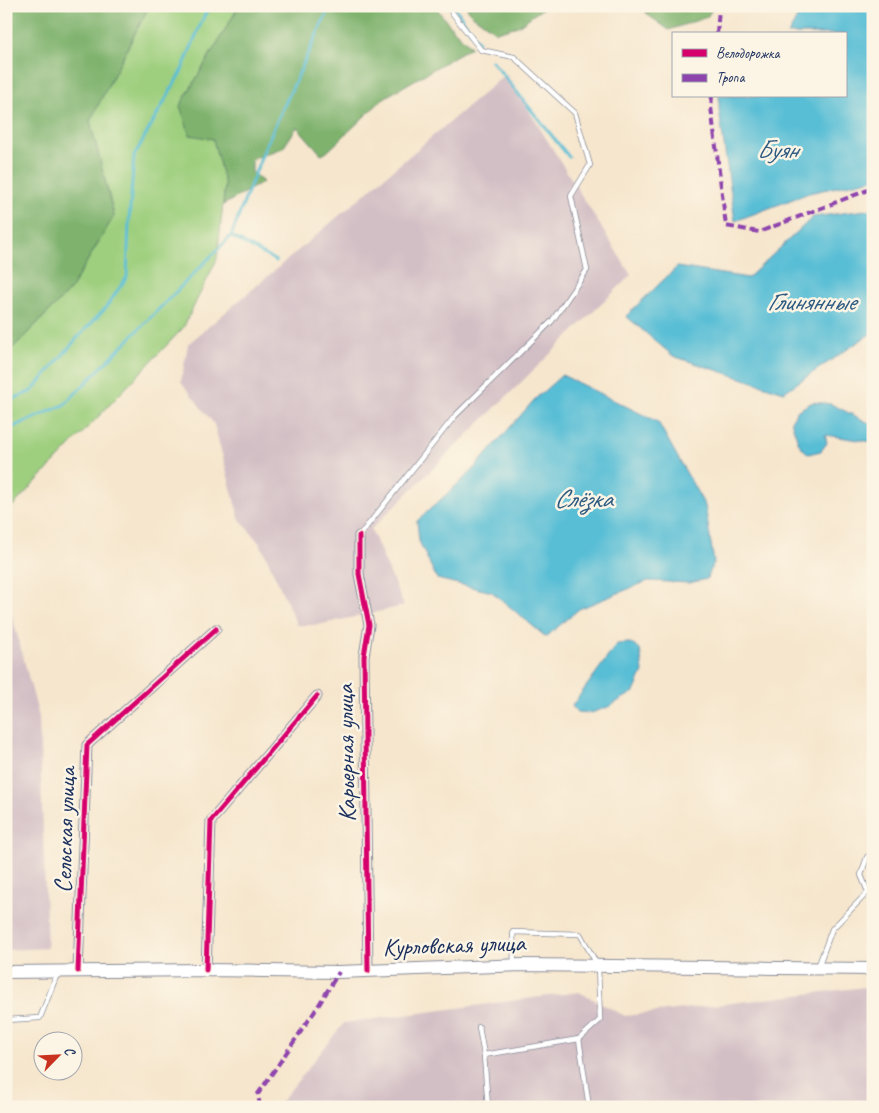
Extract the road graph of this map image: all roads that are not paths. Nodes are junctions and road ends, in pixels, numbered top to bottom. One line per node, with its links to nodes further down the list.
1 (447, 6): 2 (lane)
2 (359, 536): 13 (street, Карьерная улица)
3 (216, 629): 12 (street, Сельская улица)
4 (316, 696): 9 (street)
5 (873, 853): 10 (lane)
6 (514, 966): 7 (main road, Курловская улица); 7 (lane); 13 (main road, Курловская улица)
7 (598, 966): 10 (main road, Курловская улица); 17 (lane)
8 (873, 969): 10 (main road, Курловская улица)
9 (206, 970): 12 (main road, Курловская улица); 13 (main road, Курловская улица)
10 (817, 970)
11 (58, 971): 12 (main road, Курловская улица); 14 (main road, Курловская улица); 15 (lane)
12 (78, 971)
13 (368, 971)
14 (6, 972)
15 (6, 1020)
16 (480, 1027): 18 (lane)
17 (579, 1039): 18 (lane); 20 (lane)
18 (484, 1056): 19 (lane)
19 (488, 1107)
20 (589, 1107)

